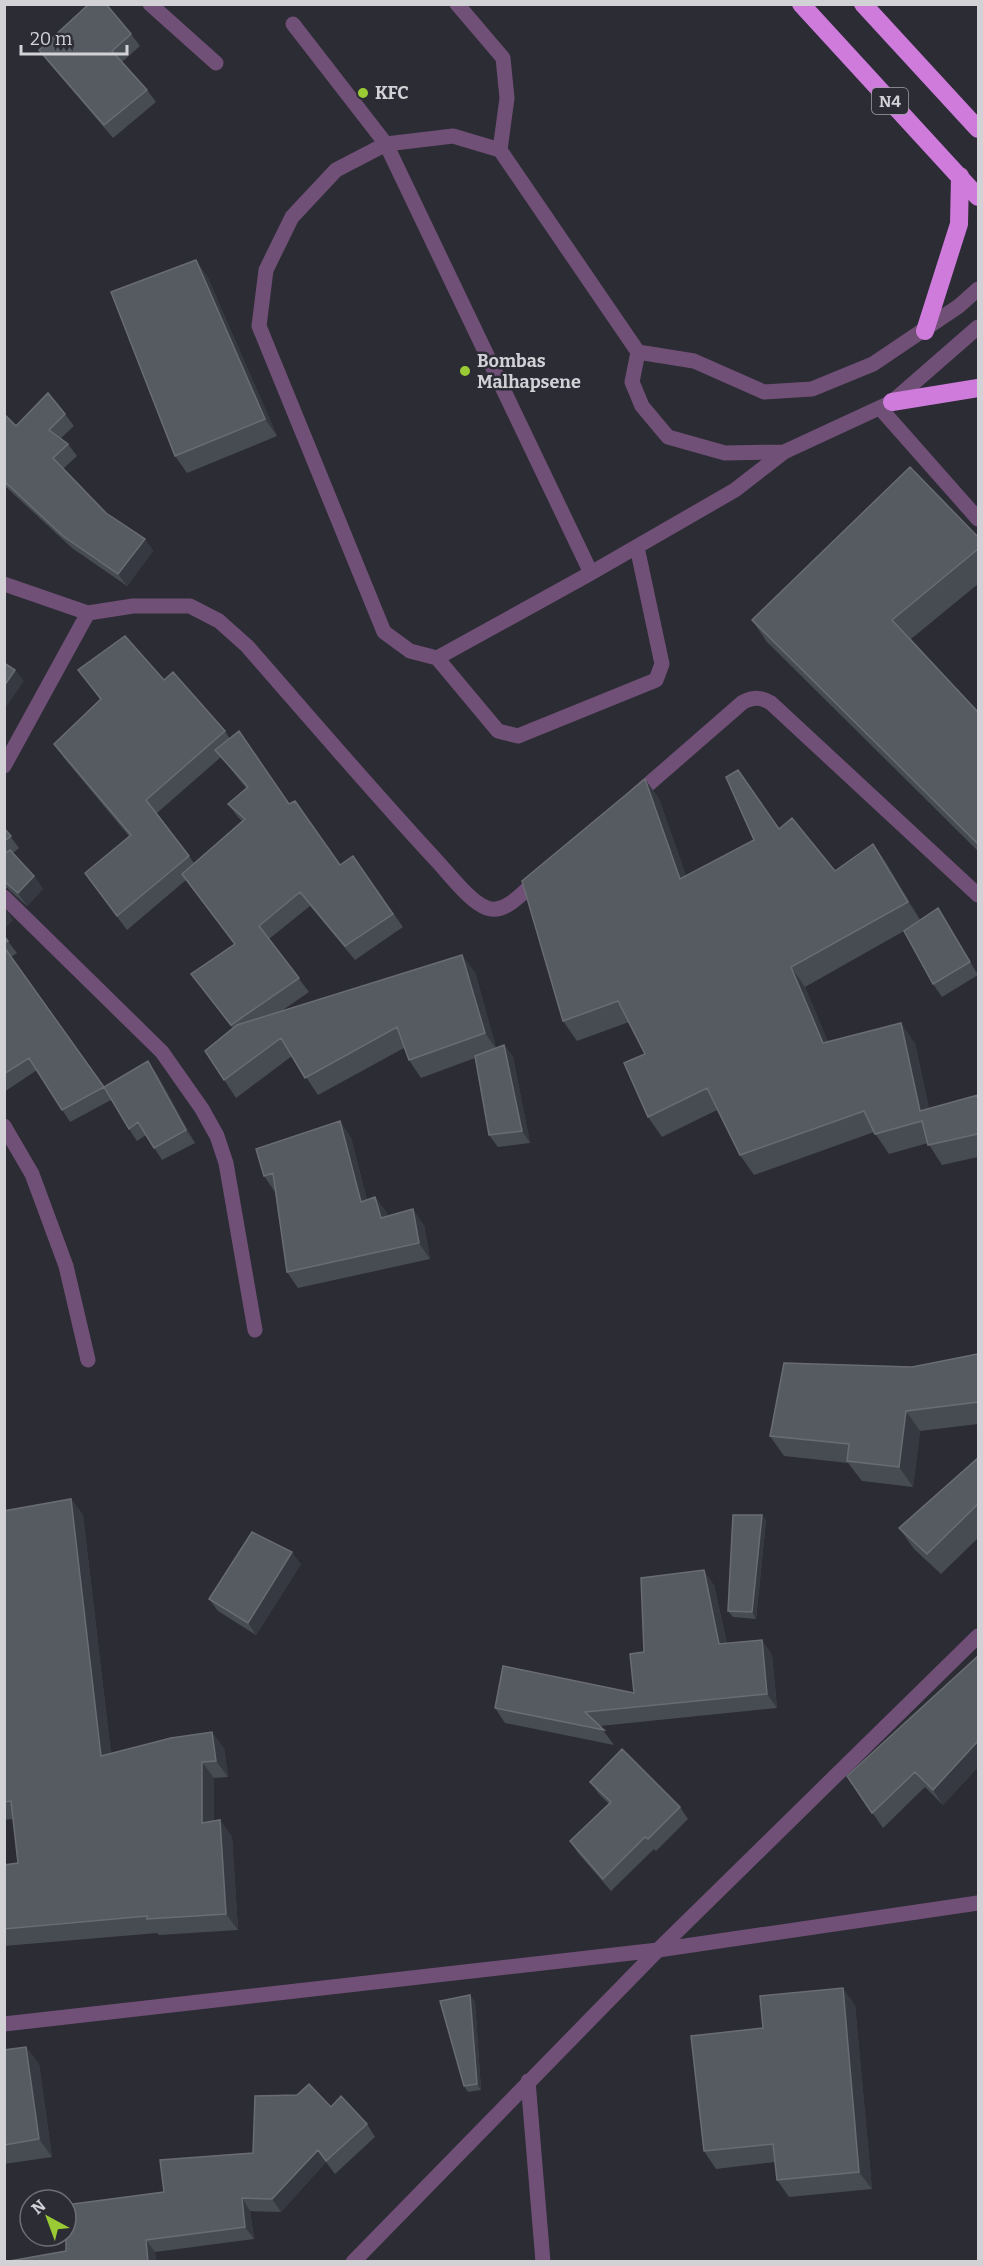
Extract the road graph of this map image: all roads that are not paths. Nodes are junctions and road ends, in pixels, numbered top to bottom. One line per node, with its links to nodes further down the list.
1 (150, 4): 6 (street)
2 (457, 4): 9 (street)
3 (801, 4): 10 (highway, N4)
4 (863, 4): 7 (highway, N4)
5 (293, 24): 8 (street)
6 (216, 63)
7 (978, 129)
8 (386, 144): 9 (street); 21 (street); 24 (street)
9 (500, 150): 15 (street)
10 (960, 176): 11 (highway, N4); 14 (highway)
11 (978, 197)
12 (978, 289): 14 (street)
13 (978, 327): 17 (street)
14 (925, 330): 15 (street)
15 (638, 352): 18 (street)
16 (978, 388): 17 (highway)
17 (886, 405): 18 (street); 19 (street)
18 (783, 452): 20 (street)
19 (978, 519)
20 (637, 547): 21 (street); 24 (street)
21 (591, 573): 24 (street)
22 (4, 584): 23 (street)
23 (88, 613): 25 (street); 27 (street)
24 (437, 658)
25 (4, 766)
26 (619, 809): 28 (street)
27 (548, 870)
28 (978, 895)
29 (4, 897): 31 (street)
30 (4, 1126): 32 (street)
31 (255, 1330)
32 (88, 1360)
33 (978, 1636): 35 (street)
34 (978, 1903): 35 (street)
35 (658, 1950): 36 (street); 37 (street)
36 (4, 2024)
37 (528, 2081): 38 (street); 39 (street)
38 (353, 2262)
39 (543, 2262)

